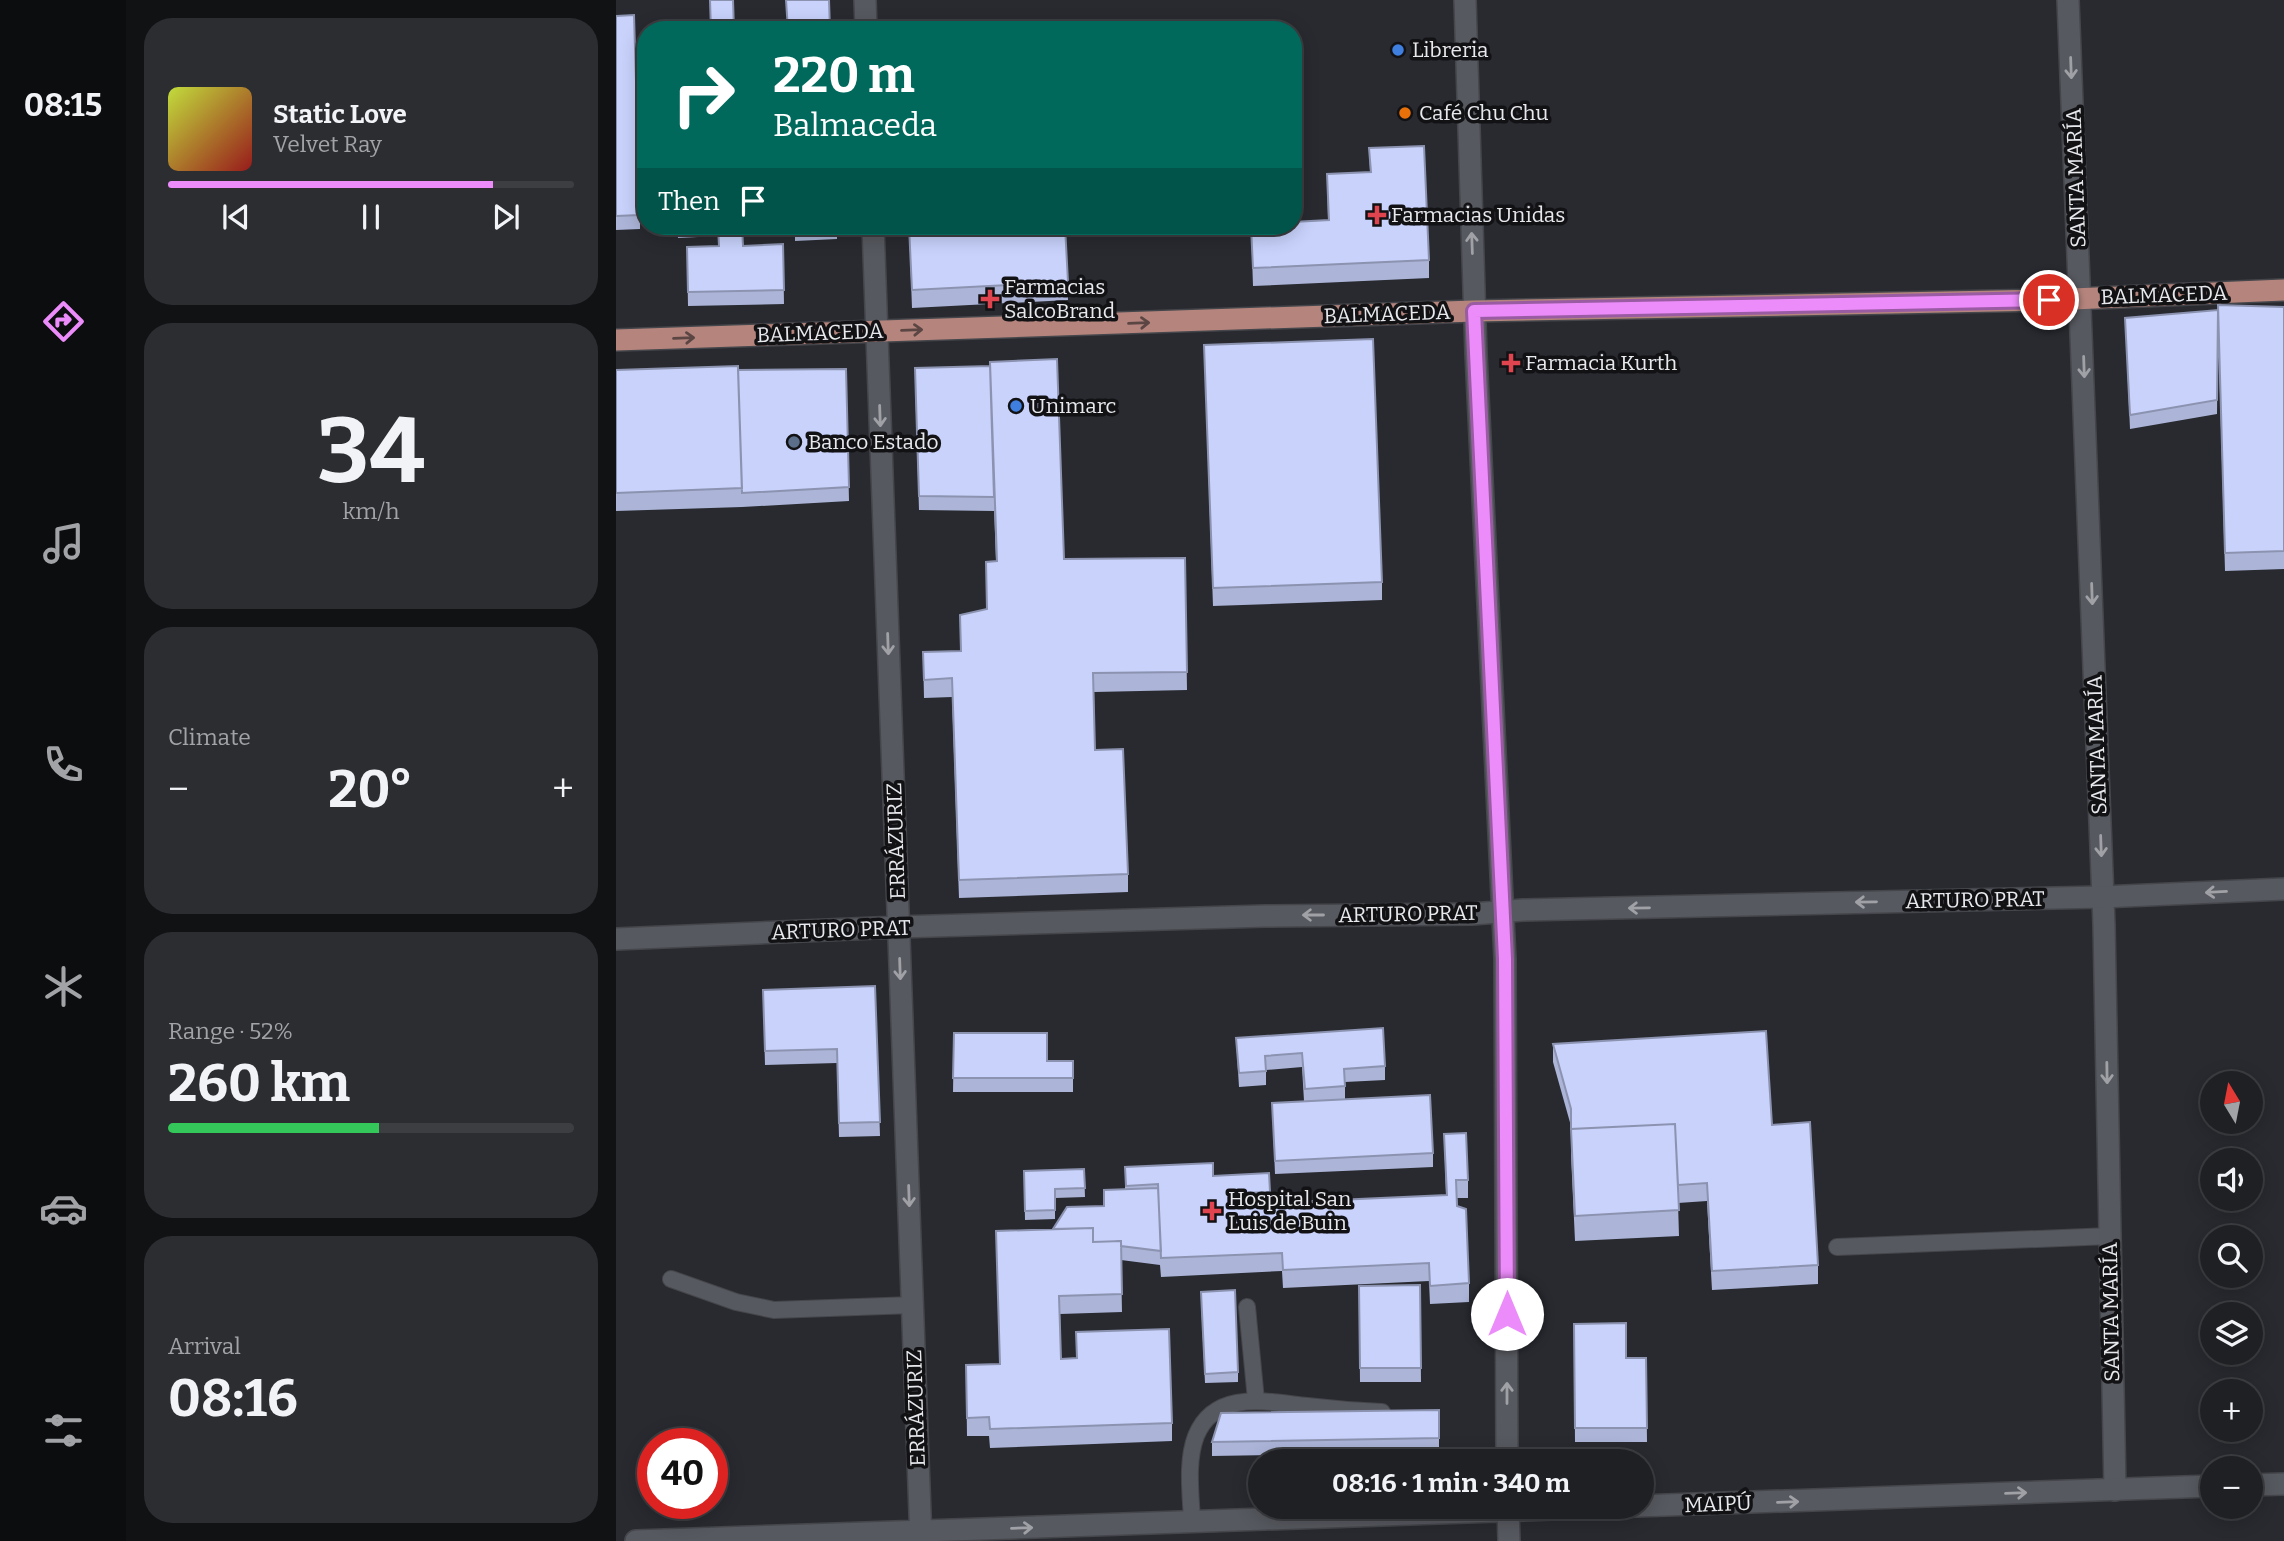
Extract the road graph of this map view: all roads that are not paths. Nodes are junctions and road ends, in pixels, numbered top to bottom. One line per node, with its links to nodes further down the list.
1 (865, 0): 4 (street)
2 (1465, 0): 8 (street, one-way to 2)
3 (2068, 0): 7 (street, SANTA MARÍA, one-way to 7)
4 (866, 21)
5 (873, 235): 9 (street, ERRÁZURIZ)
6 (2284, 290): 7 (main road, BALMACEDA)
7 (2081, 298): 8 (main road, BALMACEDA); 12 (street, SANTA MARÍA, one-way to 12)
8 (1474, 311): 9 (main road, BALMACEDA, one-way to 8); 13 (street)
9 (877, 331): 10 (main road, BALMACEDA, one-way to 9); 14 (street, ERRÁZURIZ, one-way to 14)
10 (616, 340)
11 (2284, 889): 12 (street, ARTURO PRAT, one-way to 12)
12 (2102, 897): 13 (street, ARTURO PRAT, one-way to 13); 16 (street, SANTA MARÍA, one-way to 16)
13 (1502, 912): 14 (street, ARTURO PRAT, one-way to 14); 23 (street, one-way to 13)
14 (899, 927): 15 (street, ARTURO PRAT); 19 (street, ERRÁZURIZ, one-way to 19)
15 (616, 939)
16 (2110, 1236): 17 (lane); 27 (street, SANTA MARÍA)
17 (1837, 1247)
18 (671, 1279): 19 (lane)
19 (913, 1305): 32 (street, ERRÁZURIZ)
20 (1247, 1307): 21 (lane)
21 (1256, 1400): 22 (lane); 31 (lane)
22 (1399, 1413)
23 (1507, 1449)
24 (2284, 1484): 25 (street)
25 (2263, 1485)
26 (2200, 1486): 27 (street, MAIPÚ)
27 (2115, 1490): 28 (street, MAIPÚ, one-way to 27)
28 (1654, 1504)
29 (1265, 1519): 31 (street, MAIPÚ)
30 (1508, 1519): 34 (street)
31 (1192, 1522): 32 (street, MAIPÚ, one-way to 31)
32 (921, 1536): 33 (street, MAIPÚ)
33 (636, 1541)
34 (1509, 1541)

